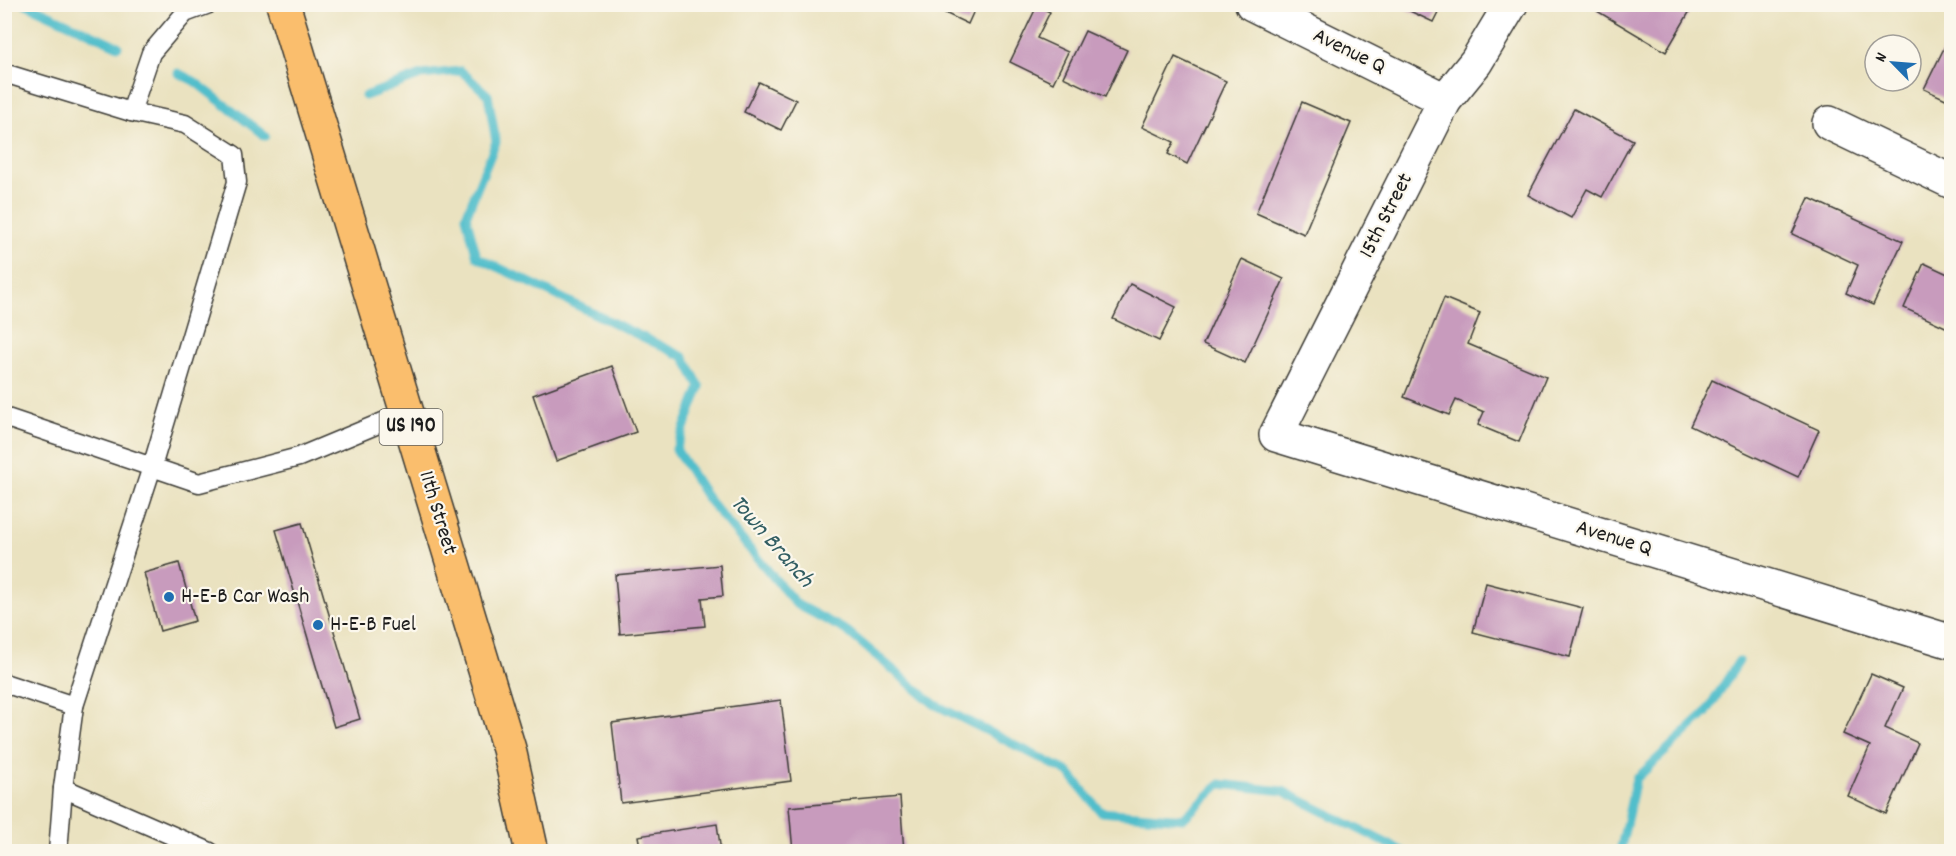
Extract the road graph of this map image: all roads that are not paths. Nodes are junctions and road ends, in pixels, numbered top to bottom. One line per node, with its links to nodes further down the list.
1 (209, 4): 7 (lane)
2 (283, 4): 10 (main road, 11th Street / US 190)
3 (1252, 4): 6 (street, Avenue Q)
4 (1511, 4): 6 (street, 15th Street)
5 (4, 73): 7 (lane)
6 (1445, 100): 12 (street, 15th Street)
7 (131, 112): 13 (lane)
8 (1829, 123): 9 (street)
9 (1952, 182)
10 (407, 412): 13 (lane); 20 (main road, 11th Street / US 190)
11 (4, 417): 13 (lane)
12 (1276, 435): 14 (street, Avenue Q)
13 (152, 467): 16 (lane)
14 (1952, 642)
15 (4, 683): 16 (lane)
16 (74, 706): 17 (lane)
17 (63, 788): 18 (lane); 19 (lane)
18 (58, 852)
19 (210, 852)
20 (532, 852)

